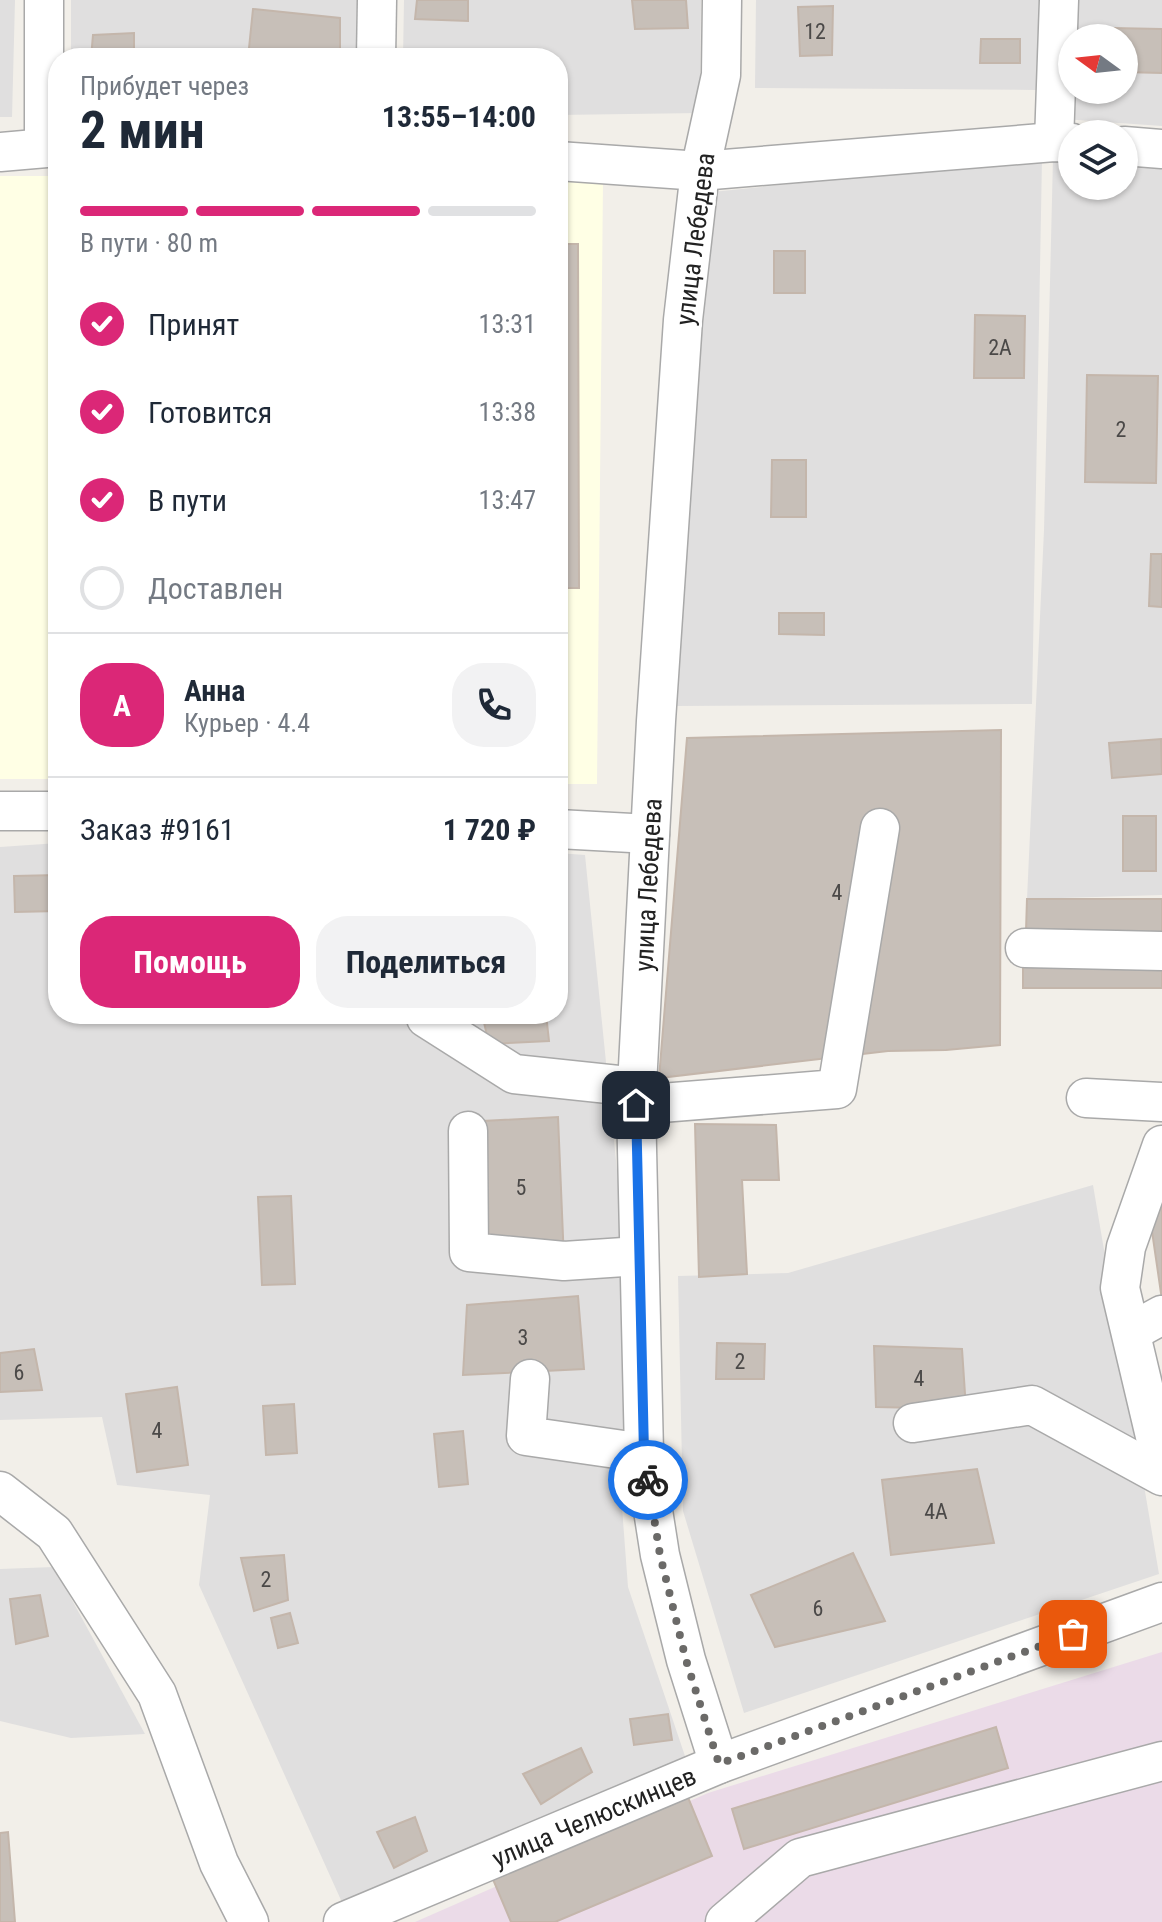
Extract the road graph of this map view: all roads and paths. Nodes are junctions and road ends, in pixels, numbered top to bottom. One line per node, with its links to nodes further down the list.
1 (44, 0): 6 (street)
2 (377, 0): 5 (street)
3 (722, 0): 14 (street, улица Лебедева)
4 (1059, 0): 7 (street)
5 (376, 48)
6 (48, 84)
7 (1062, 120)
8 (1058, 142): 14 (street)
9 (48, 147): 12 (street)
10 (1138, 147): 11 (street)
11 (1162, 149)
12 (0, 152)
13 (568, 162): 14 (street)
14 (700, 171): 19 (street, улица Лебедева)
15 (0, 811): 16 (street)
16 (48, 811)
17 (880, 828): 23 (street)
18 (568, 830): 19 (street)
19 (650, 834): 23 (street, улица Лебедева)
20 (1025, 948): 21 (street)
21 (1162, 951)
22 (435, 1024): 23 (street)
23 (636, 1096): 28 (street, улица Лебедева)
24 (1086, 1098): 25 (street)
25 (1162, 1102)
26 (468, 1131): 28 (street)
27 (1162, 1145): 29 (street)
28 (639, 1256): 32 (street, улица Лебедева)
29 (1146, 1324): 33 (street)
30 (530, 1379): 32 (street)
31 (913, 1423): 34 (street)
32 (644, 1453): 38 (street, улица Лебедева)
33 (1162, 1466)
34 (1162, 1476)
35 (8, 1510): 39 (street)
36 (1162, 1602): 38 (street, улица Челюскинцев)
37 (1162, 1761): 41 (street)
38 (719, 1764): 40 (street, улица Челюскинцев)
39 (249, 1922)
40 (343, 1922)
41 (725, 1922)

